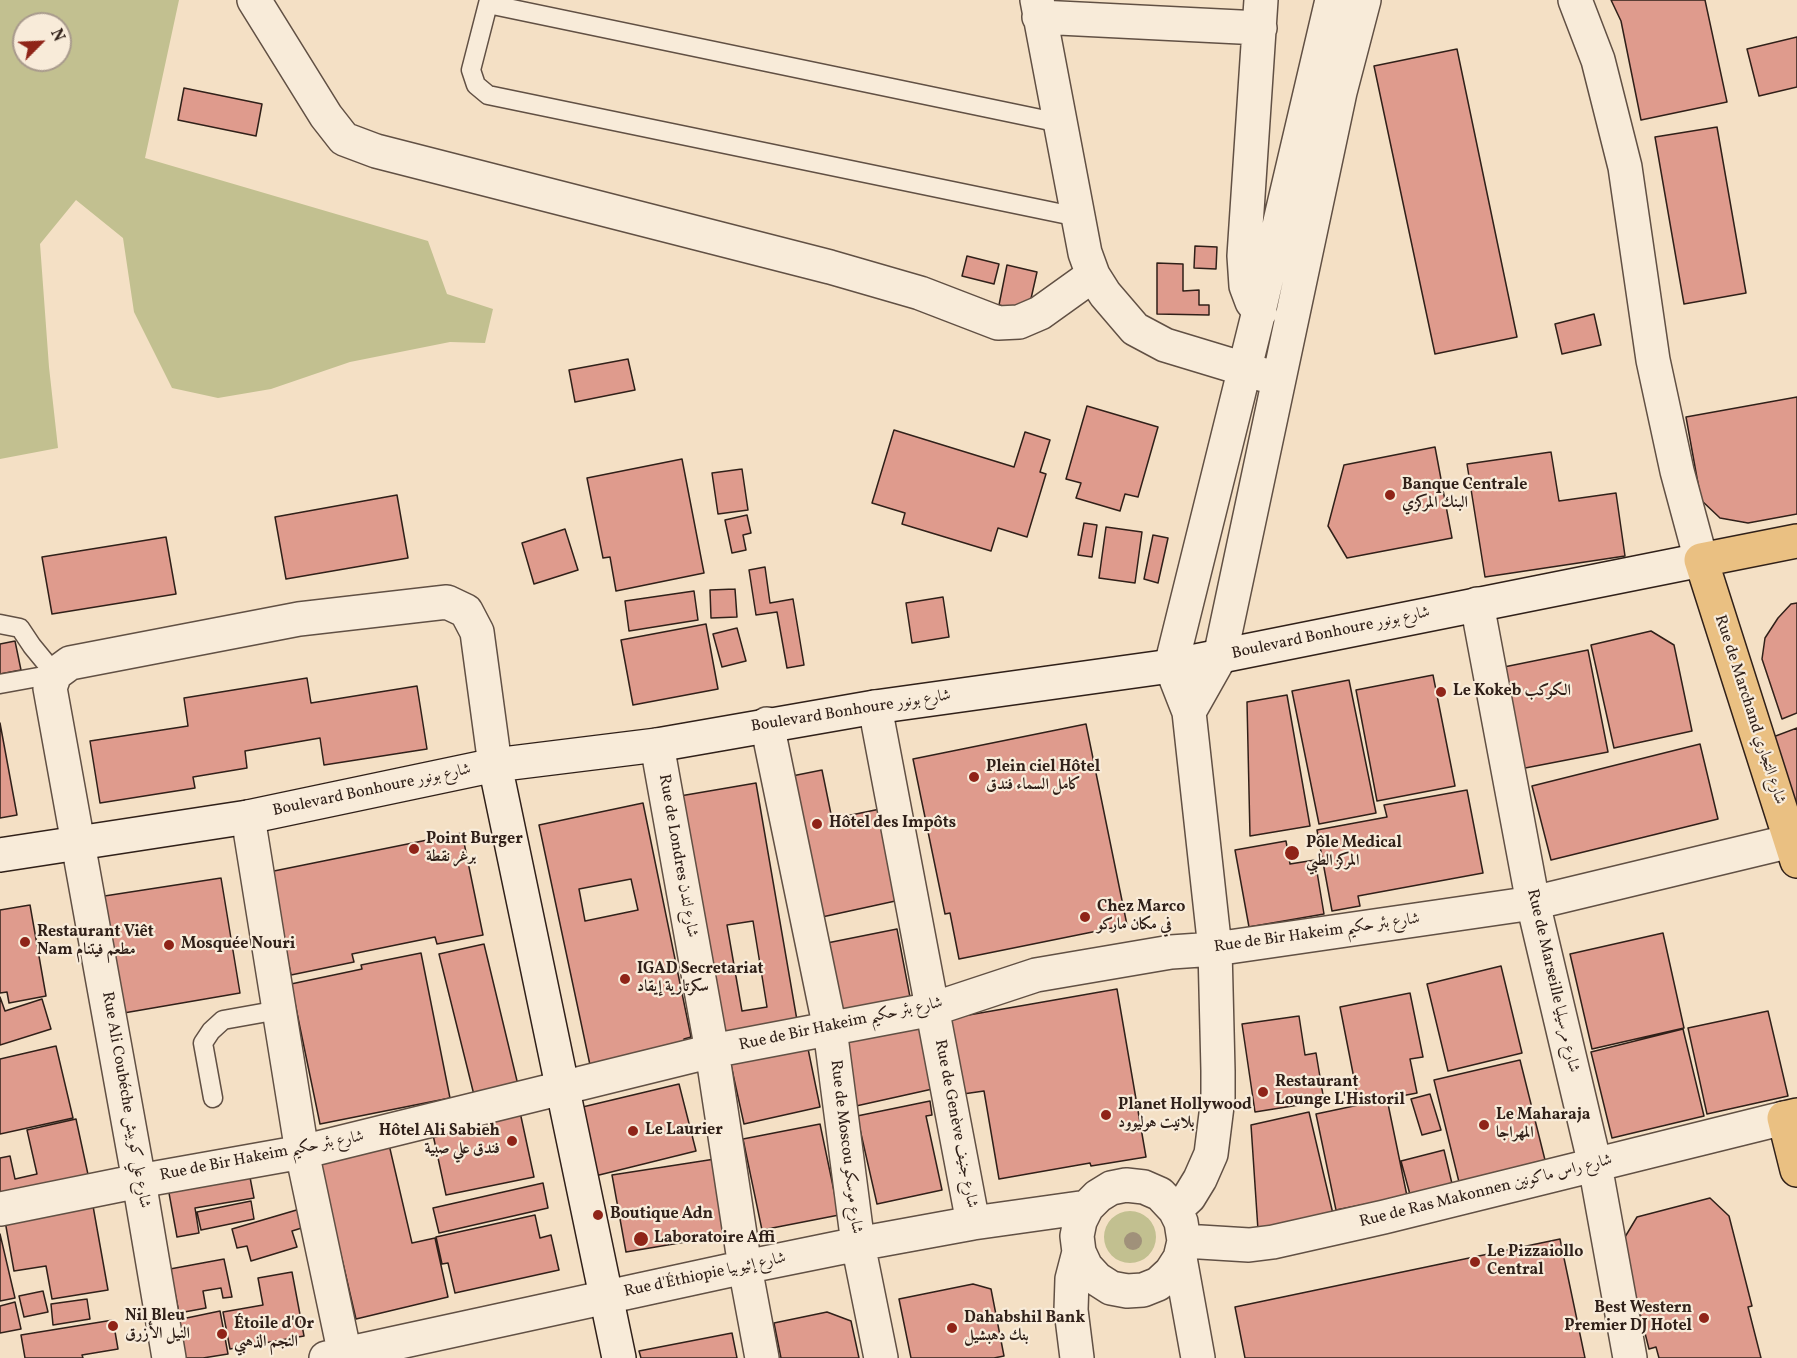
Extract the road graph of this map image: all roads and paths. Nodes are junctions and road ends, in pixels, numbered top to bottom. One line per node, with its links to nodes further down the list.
1 (254, 0): 10 (street)
2 (1332, 0): 11 (street)
3 (1364, 0): 12 (street)
4 (1575, 0): 16 (street)
5 (488, 2): 8 (lane); 9 (lane)
6 (1038, 8): 7 (street); 8 (street)
7 (1261, 14): 11 (street)
8 (1060, 123): 9 (street)
9 (1078, 217): 10 (street)
10 (1093, 275): 13 (street)
11 (1259, 311): 12 (street); 13 (street)
12 (1289, 330): 14 (street)
13 (1244, 369): 14 (street); 20 (street)
14 (1278, 380): 19 (street)
15 (1797, 541): 16 (main road)
16 (1701, 560): 17 (street, Boulevard Bonhoure شارع بونور); 30 (main road, Rue de Marchand شارع التجاري)
17 (1478, 603): 19 (street, Boulevard Bonhoure شارع بونور); 32 (street, Rue de Marseille شارع مرسيليا)
18 (0, 624): 21 (lane)
19 (1220, 657): 20 (street, Boulevard Bonhoure شارع بونور); 24 (street)
20 (1171, 666): 23 (street, Boulevard Bonhoure شارع بونور); 24 (street)
21 (55, 674): 22 (lane); 27 (street); 29 (street, Rue Ali Coubéche شارع علي كوبيش)
22 (0, 684)
23 (875, 707): 25 (street, Boulevard Bonhoure شارع بونور); 34 (street, Rue de Genève شارع جنيف)
24 (1189, 712): 33 (street)
25 (767, 724): 26 (street, Boulevard Bonhoure شارع بونور); 36 (street, Rue de Moscou شارع موسكو)
26 (657, 745): 27 (street, Boulevard Bonhoure شارع بونور); 37 (street, Rue de Londres شارع لندن)
27 (495, 765): 28 (street, Boulevard Bonhoure شارع بونور); 38 (street)
28 (248, 817): 29 (street, Boulevard Bonhoure شارع بونور); 35 (street)
29 (79, 843): 31 (street, Boulevard Bonhoure شارع بونور); 44 (street, Rue Ali Coubéche شارع علي كوبيش)
30 (1794, 851): 32 (street, Rue de Bir Hakeim شارع بئر حكيم)
31 (0, 855)
32 (1533, 903): 33 (street, Rue de Bir Hakeim شارع بئر حكيم); 42 (street, Rue de Marseille شارع مرسيليا)
33 (1215, 950): 34 (street, Rue de Bir Hakeim شارع بئر حكيم); 47 (street)
34 (933, 1009): 36 (street, Rue de Bir Hakeim شارع بئر حكيم); 48 (street, Rue de Genève شارع جنيف)
35 (279, 1010): 39 (lane); 41 (street)
36 (830, 1029): 37 (street, Rue de Bir Hakeim شارع بئر حكيم); 49 (street, Rue de Moscou شارع موسكو)
37 (712, 1051): 38 (street, Rue de Bir Hakeim شارع بئر حكيم); 52 (street, Rue de Londres شارع لندن)
38 (564, 1089): 41 (street, Rue de Bir Hakeim شارع بئر حكيم); 53 (street)
39 (213, 1098)
40 (1791, 1117): 42 (street, Rue de Ras Makonnen شارع راس ماكونين); 43 (main road)
41 (302, 1152): 44 (street, Rue de Bir Hakeim شارع بئر حكيم); 54 (street)
42 (1595, 1166): 50 (street, Rue de Ras Makonnen شارع راس ماكونين); 61 (street, Rue de Marseille شارع مرسيليا)
43 (1797, 1170)
44 (139, 1180): 46 (street, Rue de Bir Hakeim شارع بئر حكيم); 55 (street, Rue Ali Coubéche شارع علي كوبيش)
45 (1087, 1208): 47 (street); 48 (street, Rue d'Éthiopie شارع إثيوبيا); 51 (street)
46 (0, 1209)
47 (1175, 1210): 50 (street)
48 (973, 1223): 49 (street, Rue d'Éthiopie شارع إثيوبيا)
49 (858, 1244): 52 (street, Rue d'Éthiopie شارع إثيوبيا); 58 (street, Rue de Moscou شارع موسكو)
50 (1182, 1249): 51 (street); 60 (street)
51 (1079, 1252): 59 (street)
52 (746, 1267): 53 (street, Rue d'Éthiopie شارع إثيوبيا); 57 (street, Rue de Londres شارع لندن)
53 (605, 1298): 54 (street, Rue d'Éthiopie شارع إثيوبيا); 56 (street)
54 (336, 1356)
55 (169, 1358)
56 (619, 1358)
57 (762, 1358)
58 (881, 1358)
59 (1077, 1358)
60 (1198, 1358)
61 (1630, 1358)

